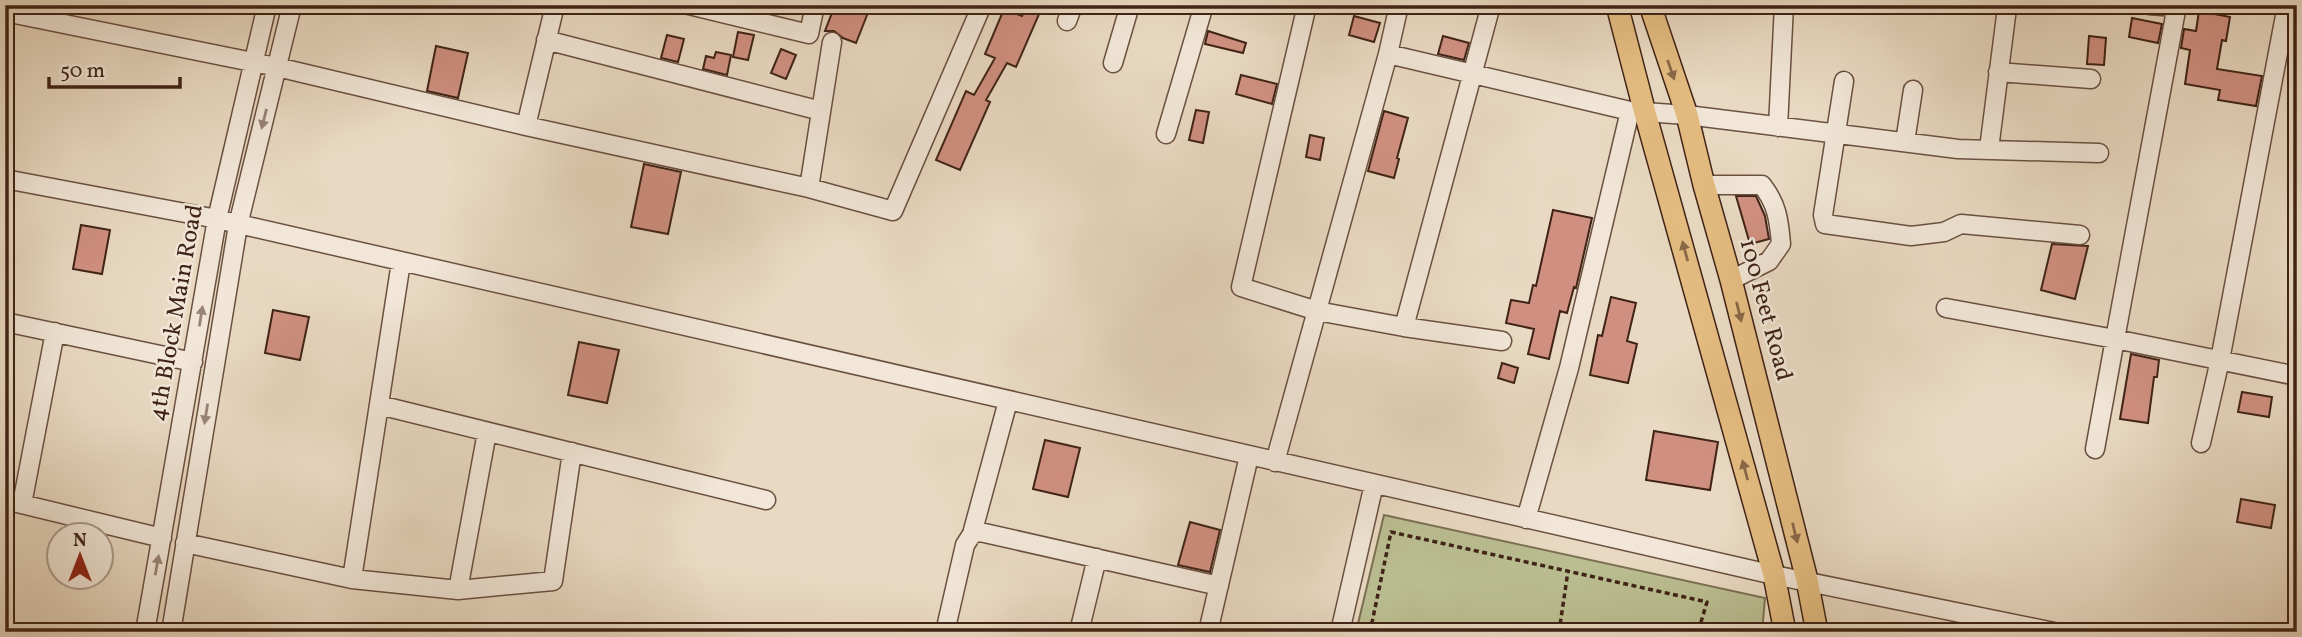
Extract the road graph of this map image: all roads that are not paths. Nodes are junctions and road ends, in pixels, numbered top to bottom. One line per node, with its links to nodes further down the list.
1 (267, 5): 23 (street, 4th Block Main Road)
2 (292, 5): 25 (street, 4th Block Main Road)
3 (555, 5): 20 (street)
4 (689, 5): 5 (street)
5 (815, 5)
6 (982, 5): 43 (street)
7 (1130, 5): 24 (street)
8 (1204, 5): 36 (street)
9 (1307, 5): 50 (street)
10 (1399, 5): 22 (street)
11 (1491, 5): 27 (street)
12 (1617, 5): 32 (main road)
13 (1650, 5): 33 (main road, 100 Feet Road, one-way to 33)
14 (1784, 5): 35 (street)
15 (2010, 5): 26 (street)
16 (2150, 5): 18 (street)
17 (2287, 5): 56 (street)
18 (2177, 6): 54 (street)
19 (5, 12): 23 (street)
20 (546, 40): 31 (street); 34 (street)
21 (832, 43): 31 (street)
22 (1388, 54): 27 (street); 50 (street)
23 (253, 62): 25 (street); 44 (street, 4th Block Main Road)
24 (1113, 63)
25 (277, 67): 34 (street); 45 (street, 4th Block Main Road, one-way to 45)
26 (1998, 72): 28 (street); 39 (street)
27 (1472, 74): 32 (street); 52 (street)
28 (2091, 79)
29 (1844, 81): 37 (street)
30 (1913, 90): 38 (street)
31 (821, 111): 43 (street)
32 (1638, 112): 33 (street); 70 (street); 75 (main road, one-way to 32)
33 (1687, 115): 35 (street); 42 (main road, 100 Feet Road)
34 (526, 126): 43 (street)
35 (1778, 127): 37 (street)
36 (1166, 134)
37 (1836, 134): 38 (street); 46 (street)
38 (1905, 142): 39 (street)
39 (1989, 149): 40 (street)
40 (2099, 153)
41 (5, 179): 44 (street)
42 (1704, 185): 48 (main road, 100 Feet Road); 48 (street)
43 (809, 188)
44 (217, 219): 45 (street); 57 (street, 4th Block Main Road, one-way to 44)
45 (238, 225): 47 (street); 73 (street, 4th Block Main Road, one-way to 73)
46 (2080, 235)
47 (401, 262): 59 (street); 60 (street)
48 (1731, 280): 77 (main road, 100 Feet Road, one-way to 77)
49 (1946, 308): 54 (street)
50 (1317, 311): 52 (street); 66 (street)
51 (5, 322): 53 (street)
52 (1405, 327): 55 (street)
53 (55, 332): 57 (street); 69 (street)
54 (2116, 339): 56 (street); 63 (street)
55 (1502, 341)
56 (2220, 360): 58 (street); 62 (street)
57 (193, 362): 72 (street, 4th Block Main Road)
58 (2297, 376)
59 (1009, 401): 65 (street); 71 (street)
60 (379, 405): 61 (street); 76 (street)
61 (487, 432): 64 (street); 79 (street)
62 (2201, 443)
63 (2095, 449)
64 (572, 452): 68 (street); 79 (street)
65 (1249, 456): 66 (street); 78 (street)
66 (1275, 462): 67 (street)
67 (1374, 484): 70 (street); 86 (street)
68 (765, 500)
69 (14, 502): 72 (street)
70 (1526, 519): 75 (street)
71 (972, 534): 74 (street); 83 (street)
72 (162, 538): 81 (street, 4th Block Main Road, one-way to 72)
73 (186, 543): 76 (street); 82 (street, 4th Block Main Road)
74 (1097, 558): 78 (street); 84 (street)
75 (1774, 575): 77 (street); 87 (main road)
76 (352, 579): 79 (street)
77 (1807, 580): 80 (street); 88 (main road, 100 Feet Road)
78 (1219, 586): 85 (street)
79 (458, 590)
80 (1966, 623): 89 (street)
81 (145, 632)
82 (171, 632)
83 (945, 632)
84 (1079, 632)
85 (1208, 632)
86 (1340, 632)
87 (1785, 632)
88 (1817, 632)
89 (2054, 632)

